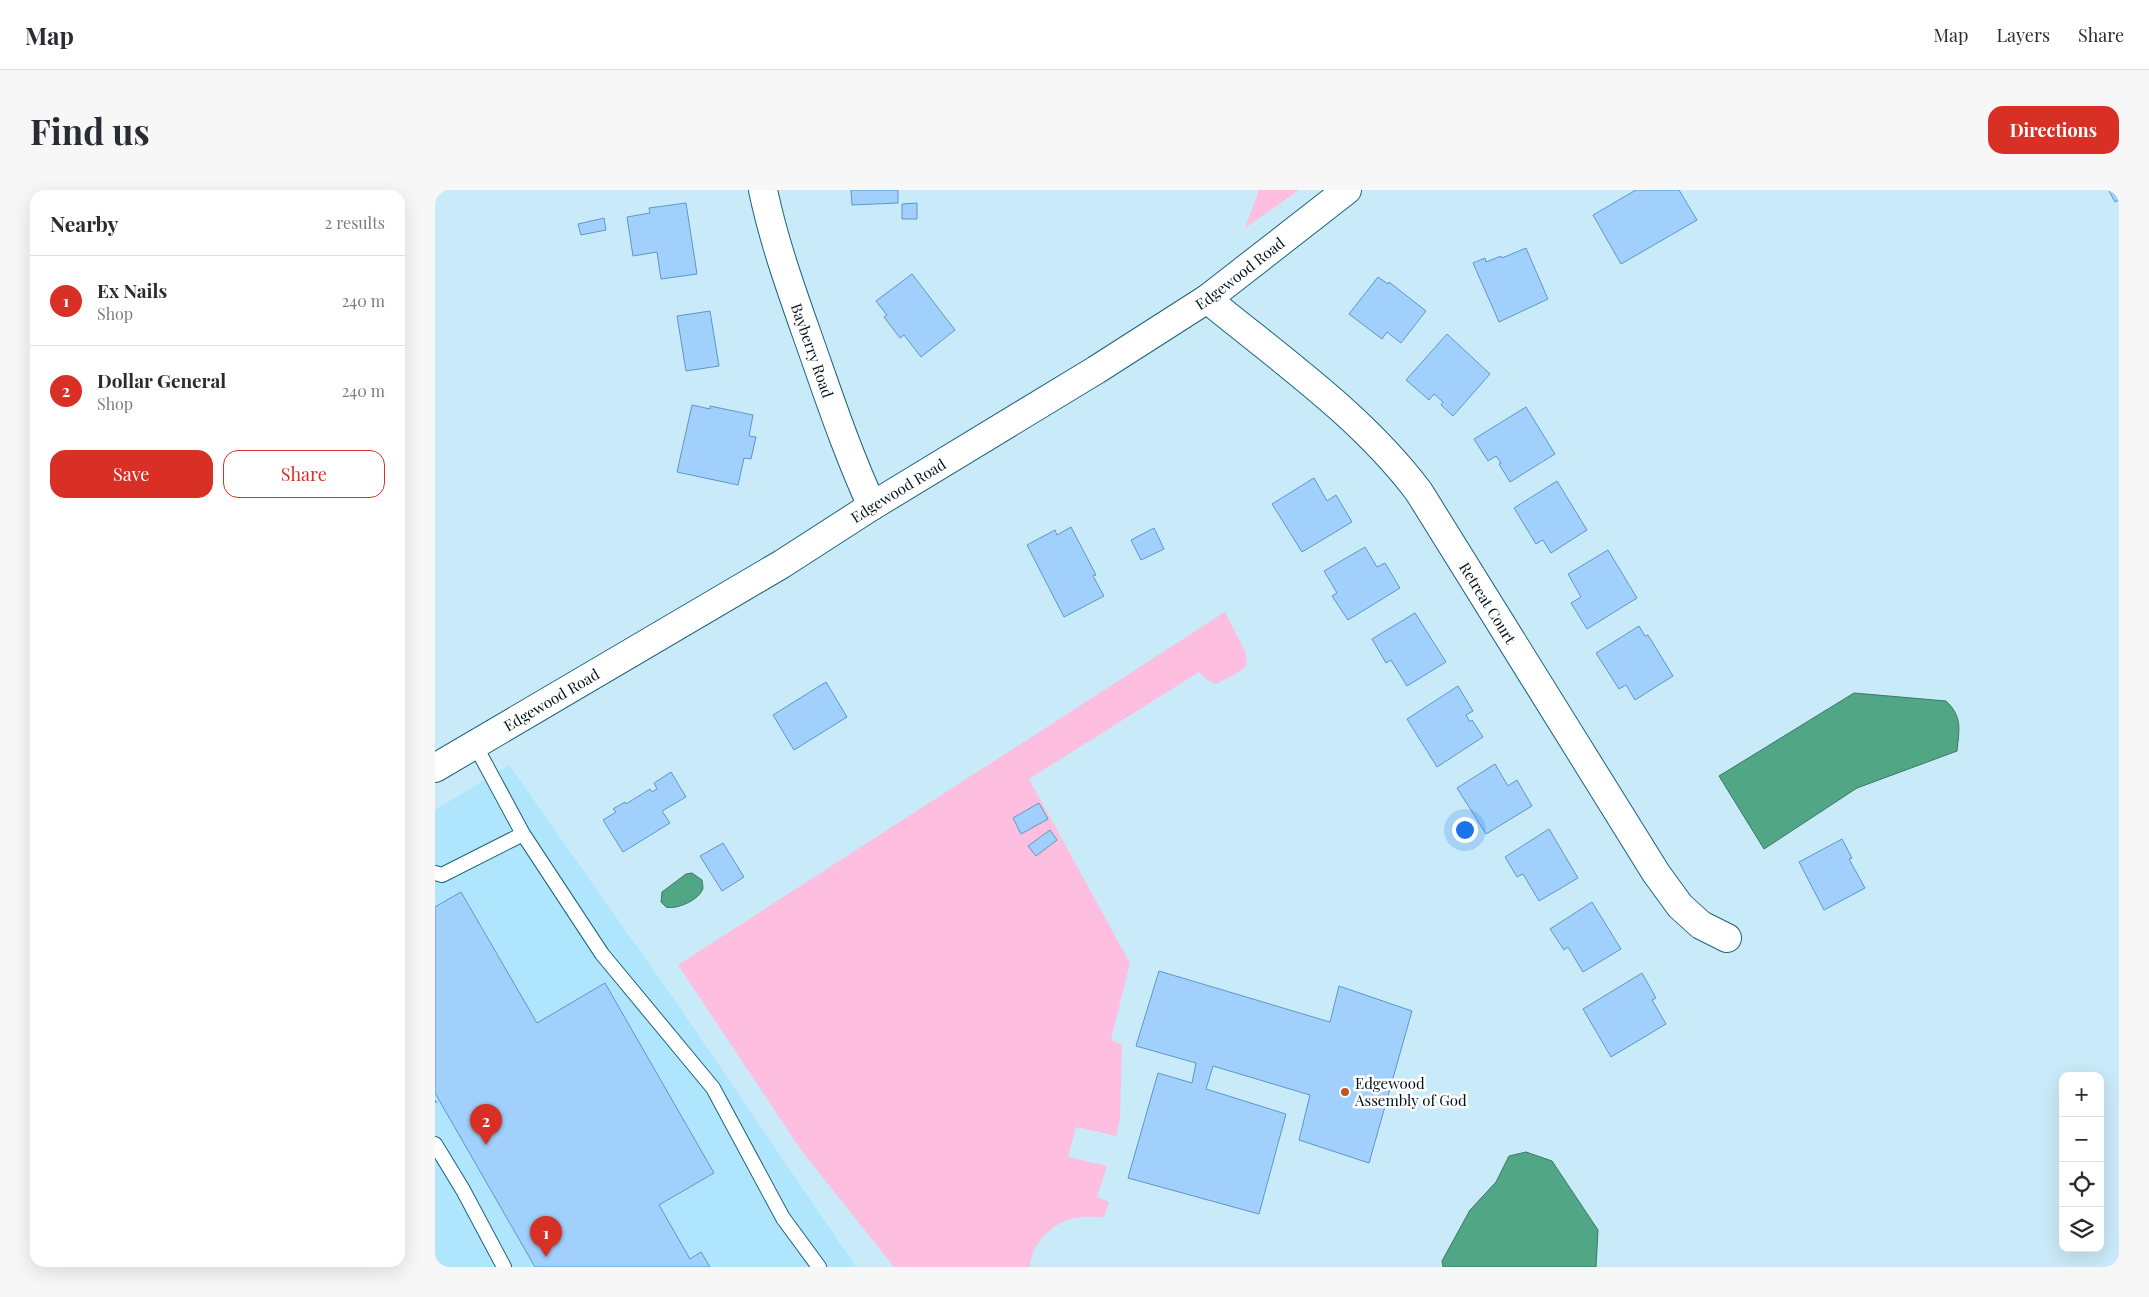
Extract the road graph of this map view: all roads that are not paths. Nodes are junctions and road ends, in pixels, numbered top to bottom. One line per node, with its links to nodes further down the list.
1 (763, 190): 4 (street, Bayberry Road)
2 (1347, 190): 3 (street, Edgewood Road)
3 (1207, 299): 4 (street, Edgewood Road); 9 (street, Retreat Court)
4 (872, 506): 5 (street, Edgewood Road)
5 (475, 745): 6 (street, Edgewood Road); 7 (lane)
6 (435, 768)
7 (523, 834): 8 (lane); 12 (lane)
8 (435, 873)
9 (1727, 938)
10 (435, 1144): 11 (lane)
11 (504, 1267)
12 (819, 1267)

